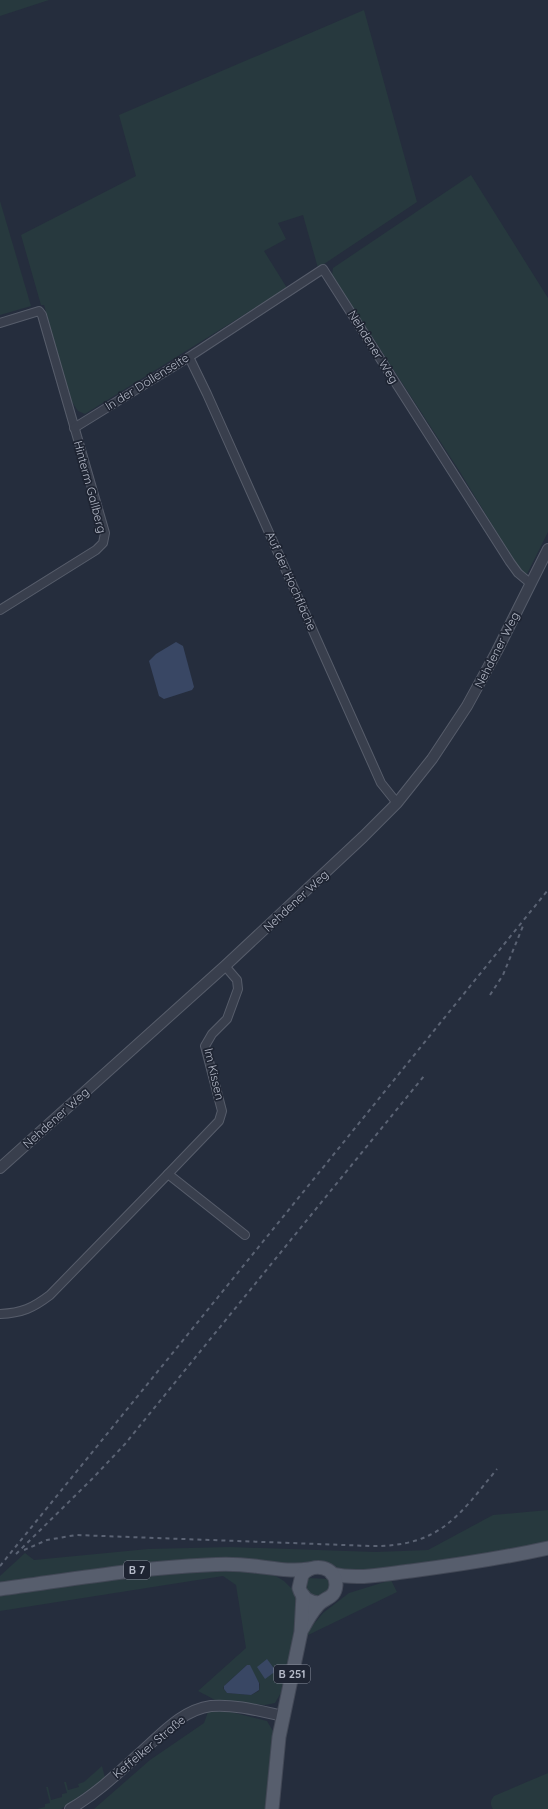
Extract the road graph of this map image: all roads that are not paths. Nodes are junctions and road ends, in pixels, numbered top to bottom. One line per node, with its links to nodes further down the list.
1 (324, 268): 3 (street, In der Dollenseite); 6 (street, Nehdener Weg)
2 (0, 323): 4 (street)
3 (189, 357): 4 (street, In der Dollenseite); 8 (street, Auf der Hochfläche)
4 (74, 428): 7 (street, Hinterm Gallberg)
5 (548, 549): 6 (street, Nehdener Weg)
6 (530, 583): 8 (street, Nehdener Weg)
7 (0, 610)
8 (397, 803): 9 (street, Nehdener Weg)
9 (225, 966): 10 (street, Nehdener Weg); 11 (street, Im Kissen)
10 (0, 1168)
11 (168, 1174): 12 (street); 13 (street, Im Kissen)
12 (245, 1235)
13 (0, 1314)
14 (548, 1548): 18 (main road, B 7)
15 (309, 1568): 16 (main road, B 7); 17 (main road, B 7); 20 (main road)
16 (275, 1570): 19 (main road, B 7); 20 (main road, B 7)
17 (332, 1574): 18 (main road, B 7); 21 (main road)
18 (368, 1577): 21 (main road, B 7)
19 (0, 1589)
20 (301, 1592): 22 (main road, B 7); 23 (main road, B 251)
21 (334, 1593): 22 (main road, B 7)
22 (320, 1603): 23 (main road, B 251)
23 (301, 1632): 24 (main road, B 251)
24 (283, 1716): 25 (street, Keffelker Straße); 26 (main road, B 251)
25 (70, 1809)
26 (272, 1809)

